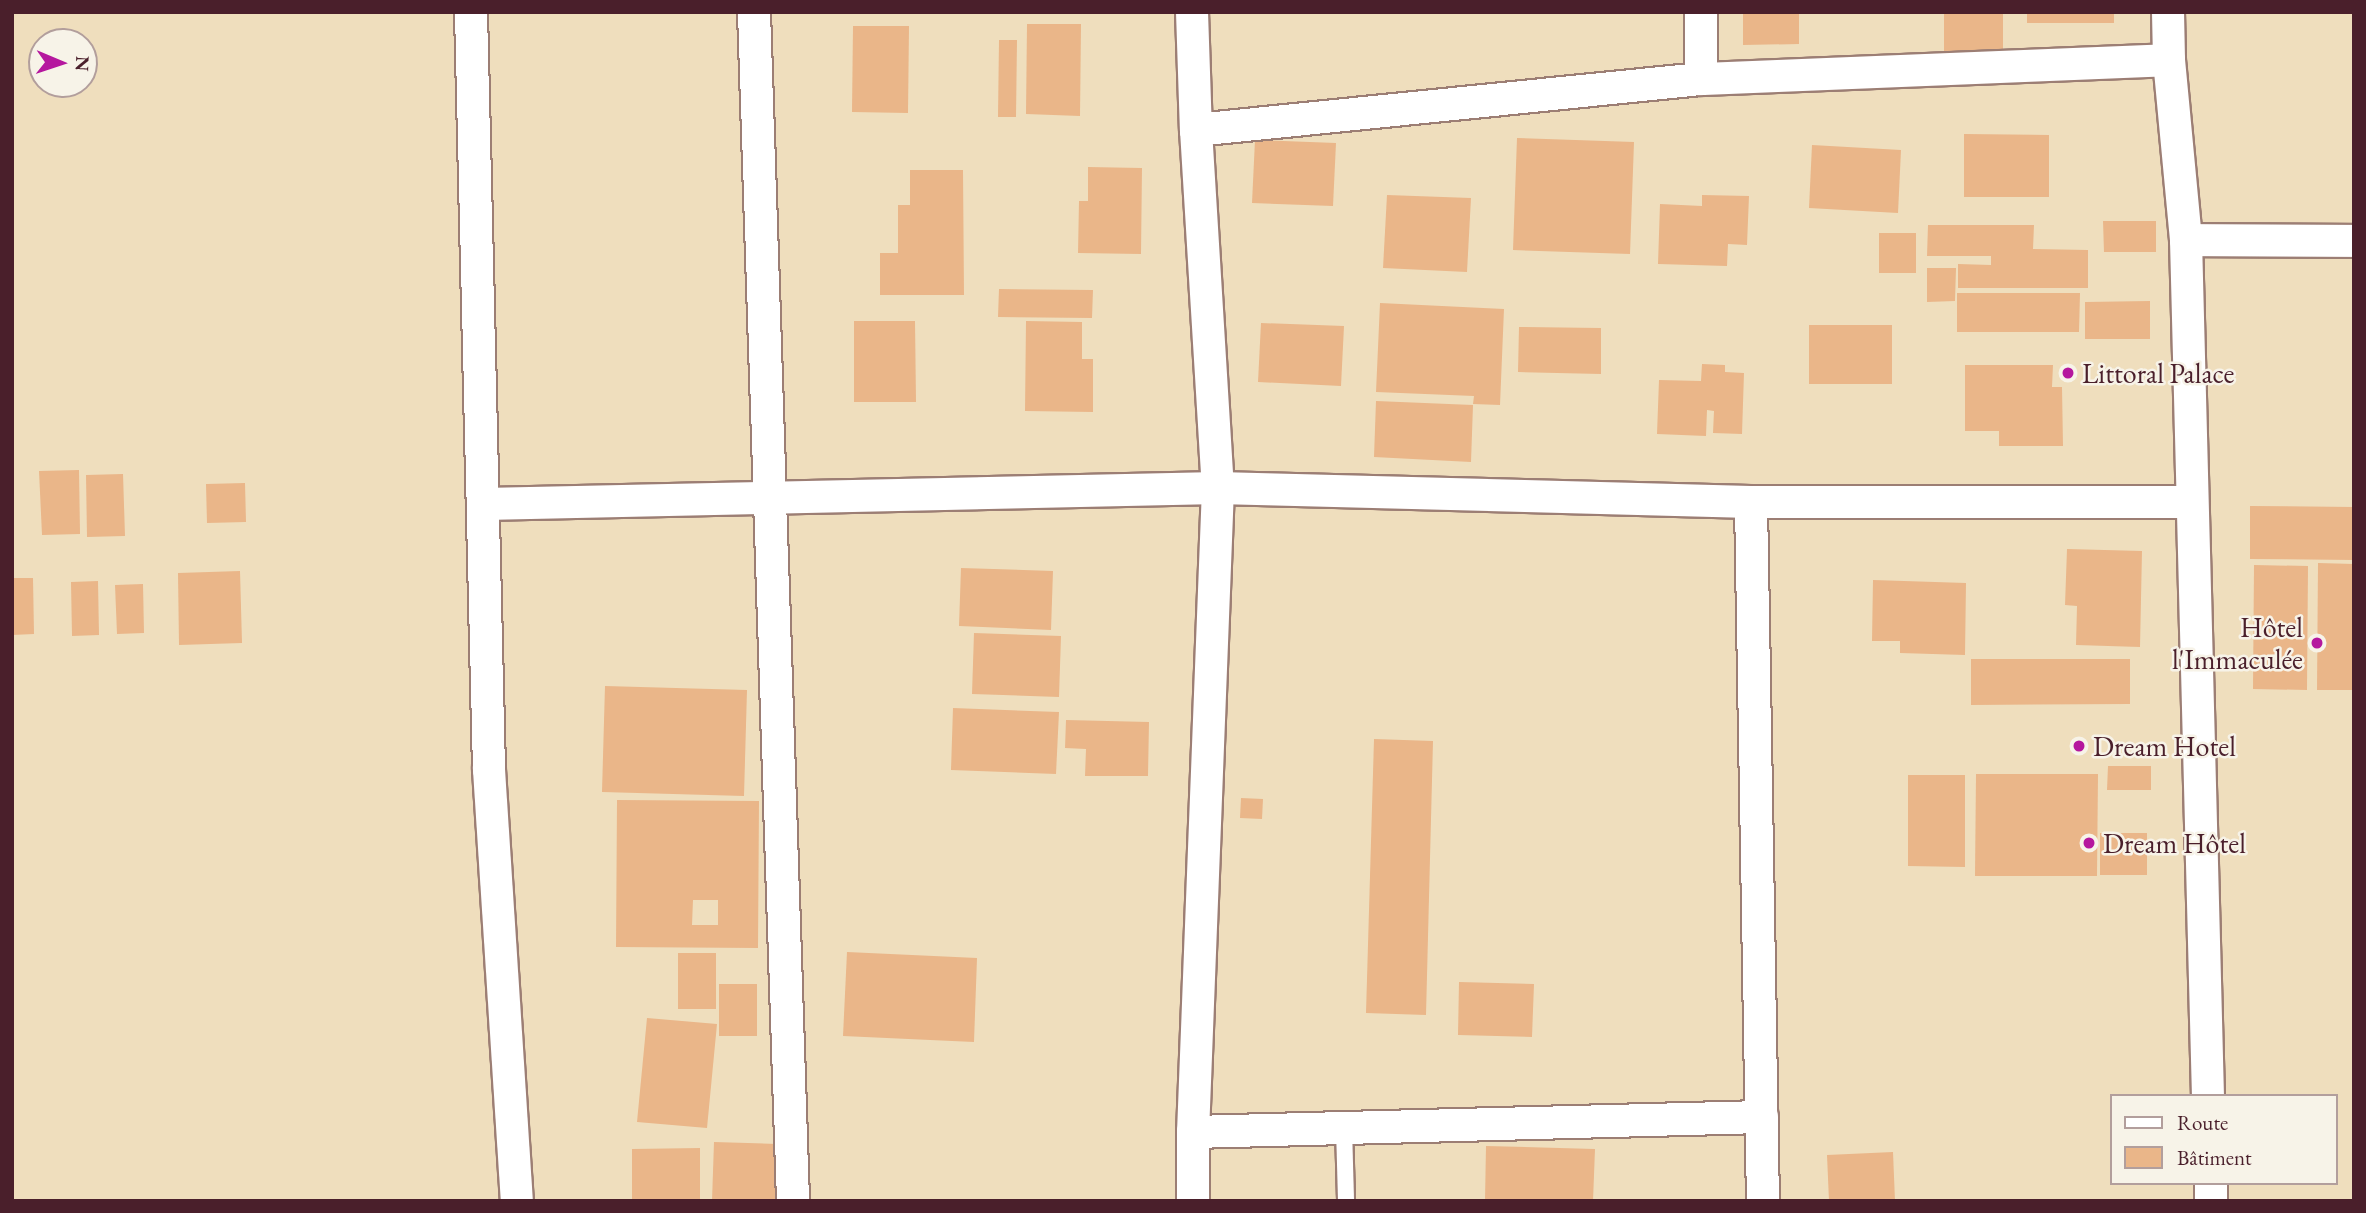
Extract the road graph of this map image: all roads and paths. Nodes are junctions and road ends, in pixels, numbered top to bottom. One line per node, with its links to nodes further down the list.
1 (471, 12): 15 (street)
2 (754, 12): 12 (street)
3 (1192, 12): 8 (street)
4 (1701, 12): 7 (street)
5 (2168, 12): 6 (street)
6 (2169, 60): 7 (street); 9 (street)
7 (1700, 79): 8 (street)
8 (1196, 130): 11 (street)
9 (2186, 240): 10 (street); 14 (street)
10 (2354, 241)
11 (1218, 488): 12 (street); 13 (street); 19 (street)
12 (771, 498): 15 (street); 21 (street)
13 (1751, 502): 14 (street); 17 (street)
14 (2191, 502): 16 (street)
15 (484, 503): 20 (street)
16 (2208, 1094)
17 (1762, 1117): 18 (street); 24 (street)
18 (1344, 1128): 19 (street); 23 (lane)
19 (1193, 1132): 22 (street)
20 (517, 1201)
21 (793, 1201)
22 (1194, 1201)
23 (1346, 1201)
24 (1763, 1201)

